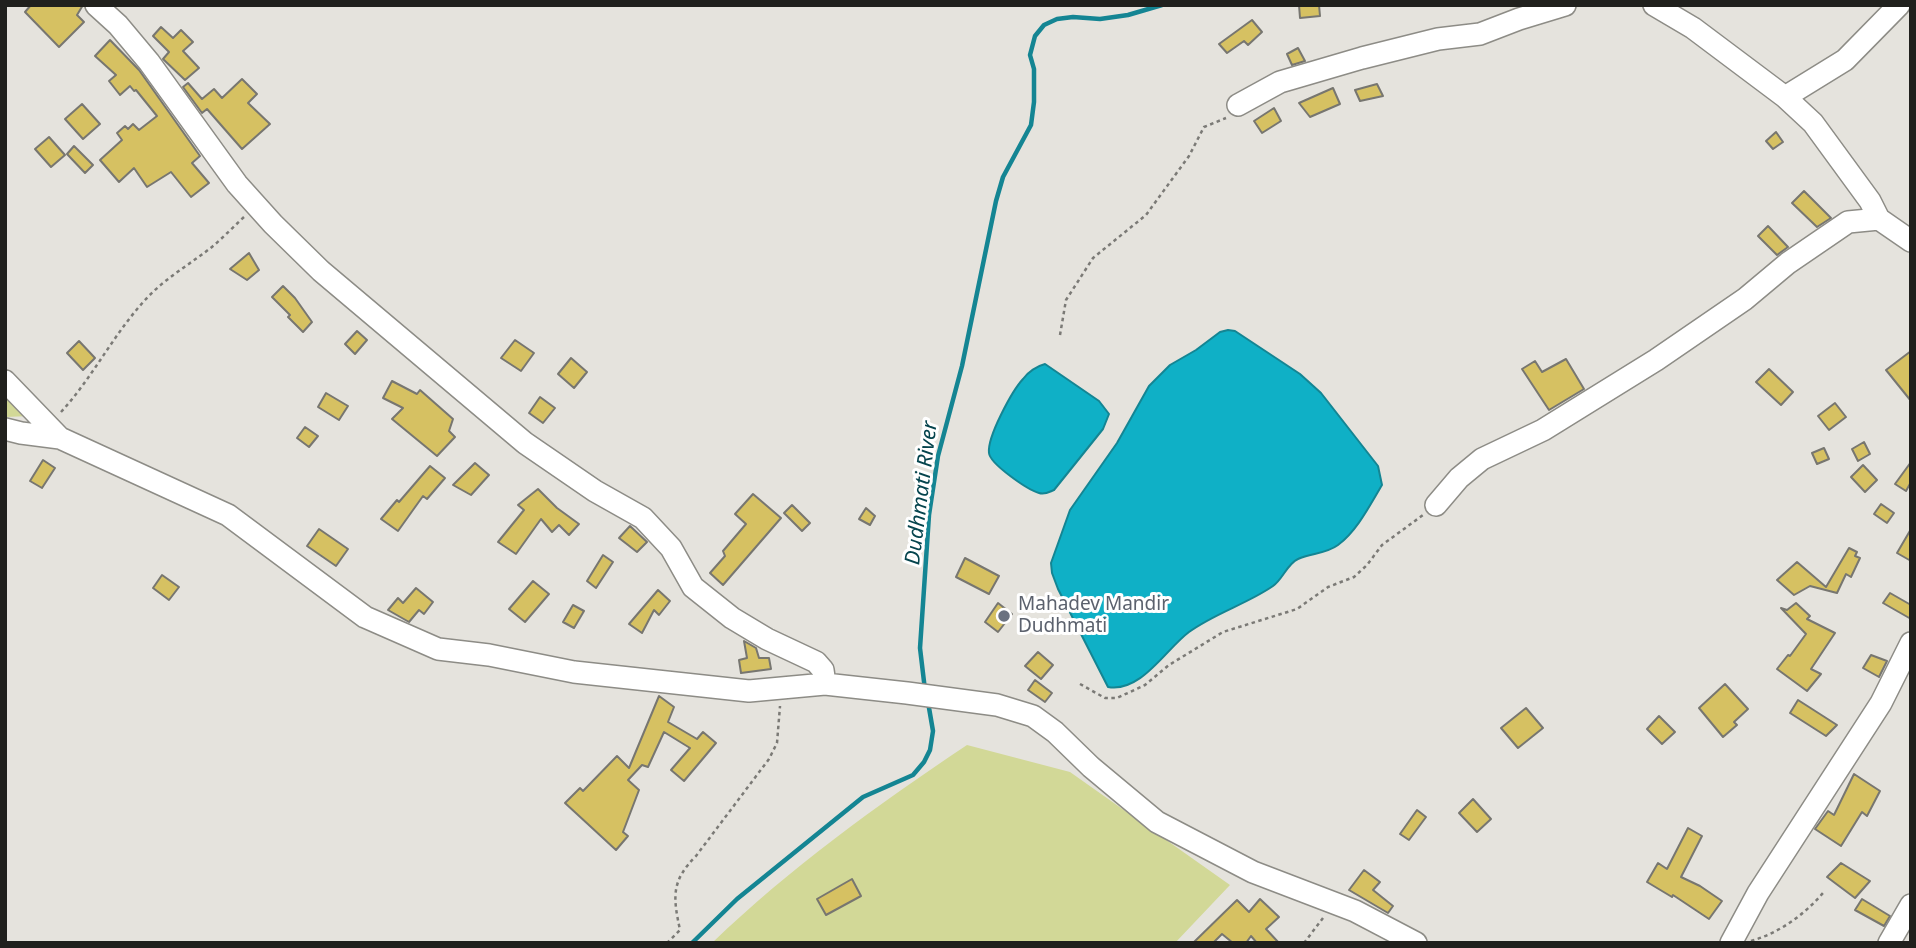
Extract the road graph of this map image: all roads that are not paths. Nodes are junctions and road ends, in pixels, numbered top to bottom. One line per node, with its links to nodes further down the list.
1 (96, 5): 14 (street)
2 (1564, 5): 6 (street)
3 (1654, 5): 5 (street)
4 (1899, 5): 5 (street)
5 (1785, 97): 7 (street)
6 (1238, 104)
7 (1879, 219): 8 (street); 12 (street)
8 (1911, 241)
9 (5, 382): 11 (street)
10 (5, 429): 11 (street)
11 (55, 432): 14 (street)
12 (1436, 505)
13 (1911, 643): 17 (street)
14 (825, 684): 16 (street)
15 (1911, 905): 18 (street)
16 (1416, 943)
17 (1731, 943)
18 (1889, 943)

